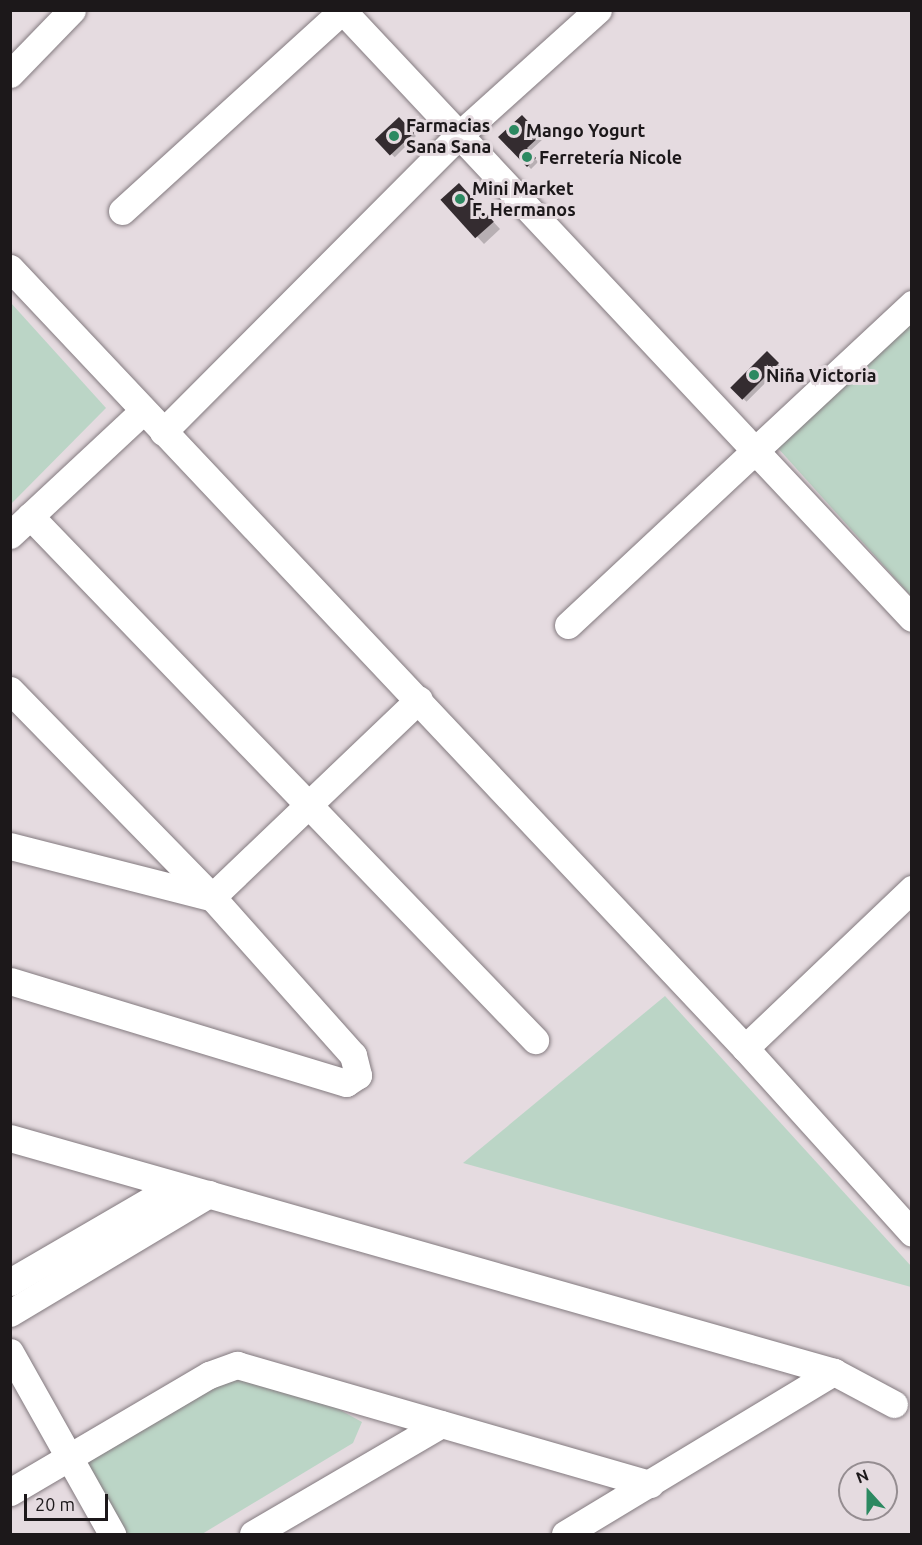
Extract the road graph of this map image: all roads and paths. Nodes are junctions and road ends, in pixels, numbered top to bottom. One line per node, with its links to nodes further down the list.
1 (72, 10): 4 (street)
2 (342, 11): 5 (street); 6 (street)
3 (583, 15): 5 (street)
4 (10, 74)
5 (459, 135): 10 (street); 11 (street)
6 (122, 211)
7 (10, 268): 9 (street)
8 (912, 304): 11 (street)
9 (143, 411): 10 (street); 12 (street)
10 (163, 432): 16 (street)
11 (754, 451): 13 (street); 14 (street)
12 (20, 526): 17 (street)
13 (912, 618)
14 (568, 625)
15 (10, 690): 20 (street)
16 (420, 699): 17 (street); 23 (street)
17 (307, 806): 20 (street); 22 (street)
18 (10, 846): 20 (street)
19 (912, 889): 23 (street)
20 (212, 897): 21 (street)
21 (10, 981)
22 (535, 1040)
23 (745, 1048): 27 (street)
24 (10, 1138): 25 (street)
25 (175, 1186): 26 (street); 28 (street)
26 (209, 1194): 29 (street); 31 (street)
27 (912, 1233)
28 (10, 1282)
29 (10, 1313)
30 (10, 1352): 34 (street)
31 (834, 1372): 32 (street); 35 (street)
32 (894, 1404)
33 (441, 1424): 34 (street); 35 (street); 38 (street)
34 (68, 1458): 36 (street); 37 (street)
35 (650, 1484): 39 (street)
36 (10, 1492)
37 (112, 1534)
38 (253, 1534)
39 (565, 1534)

